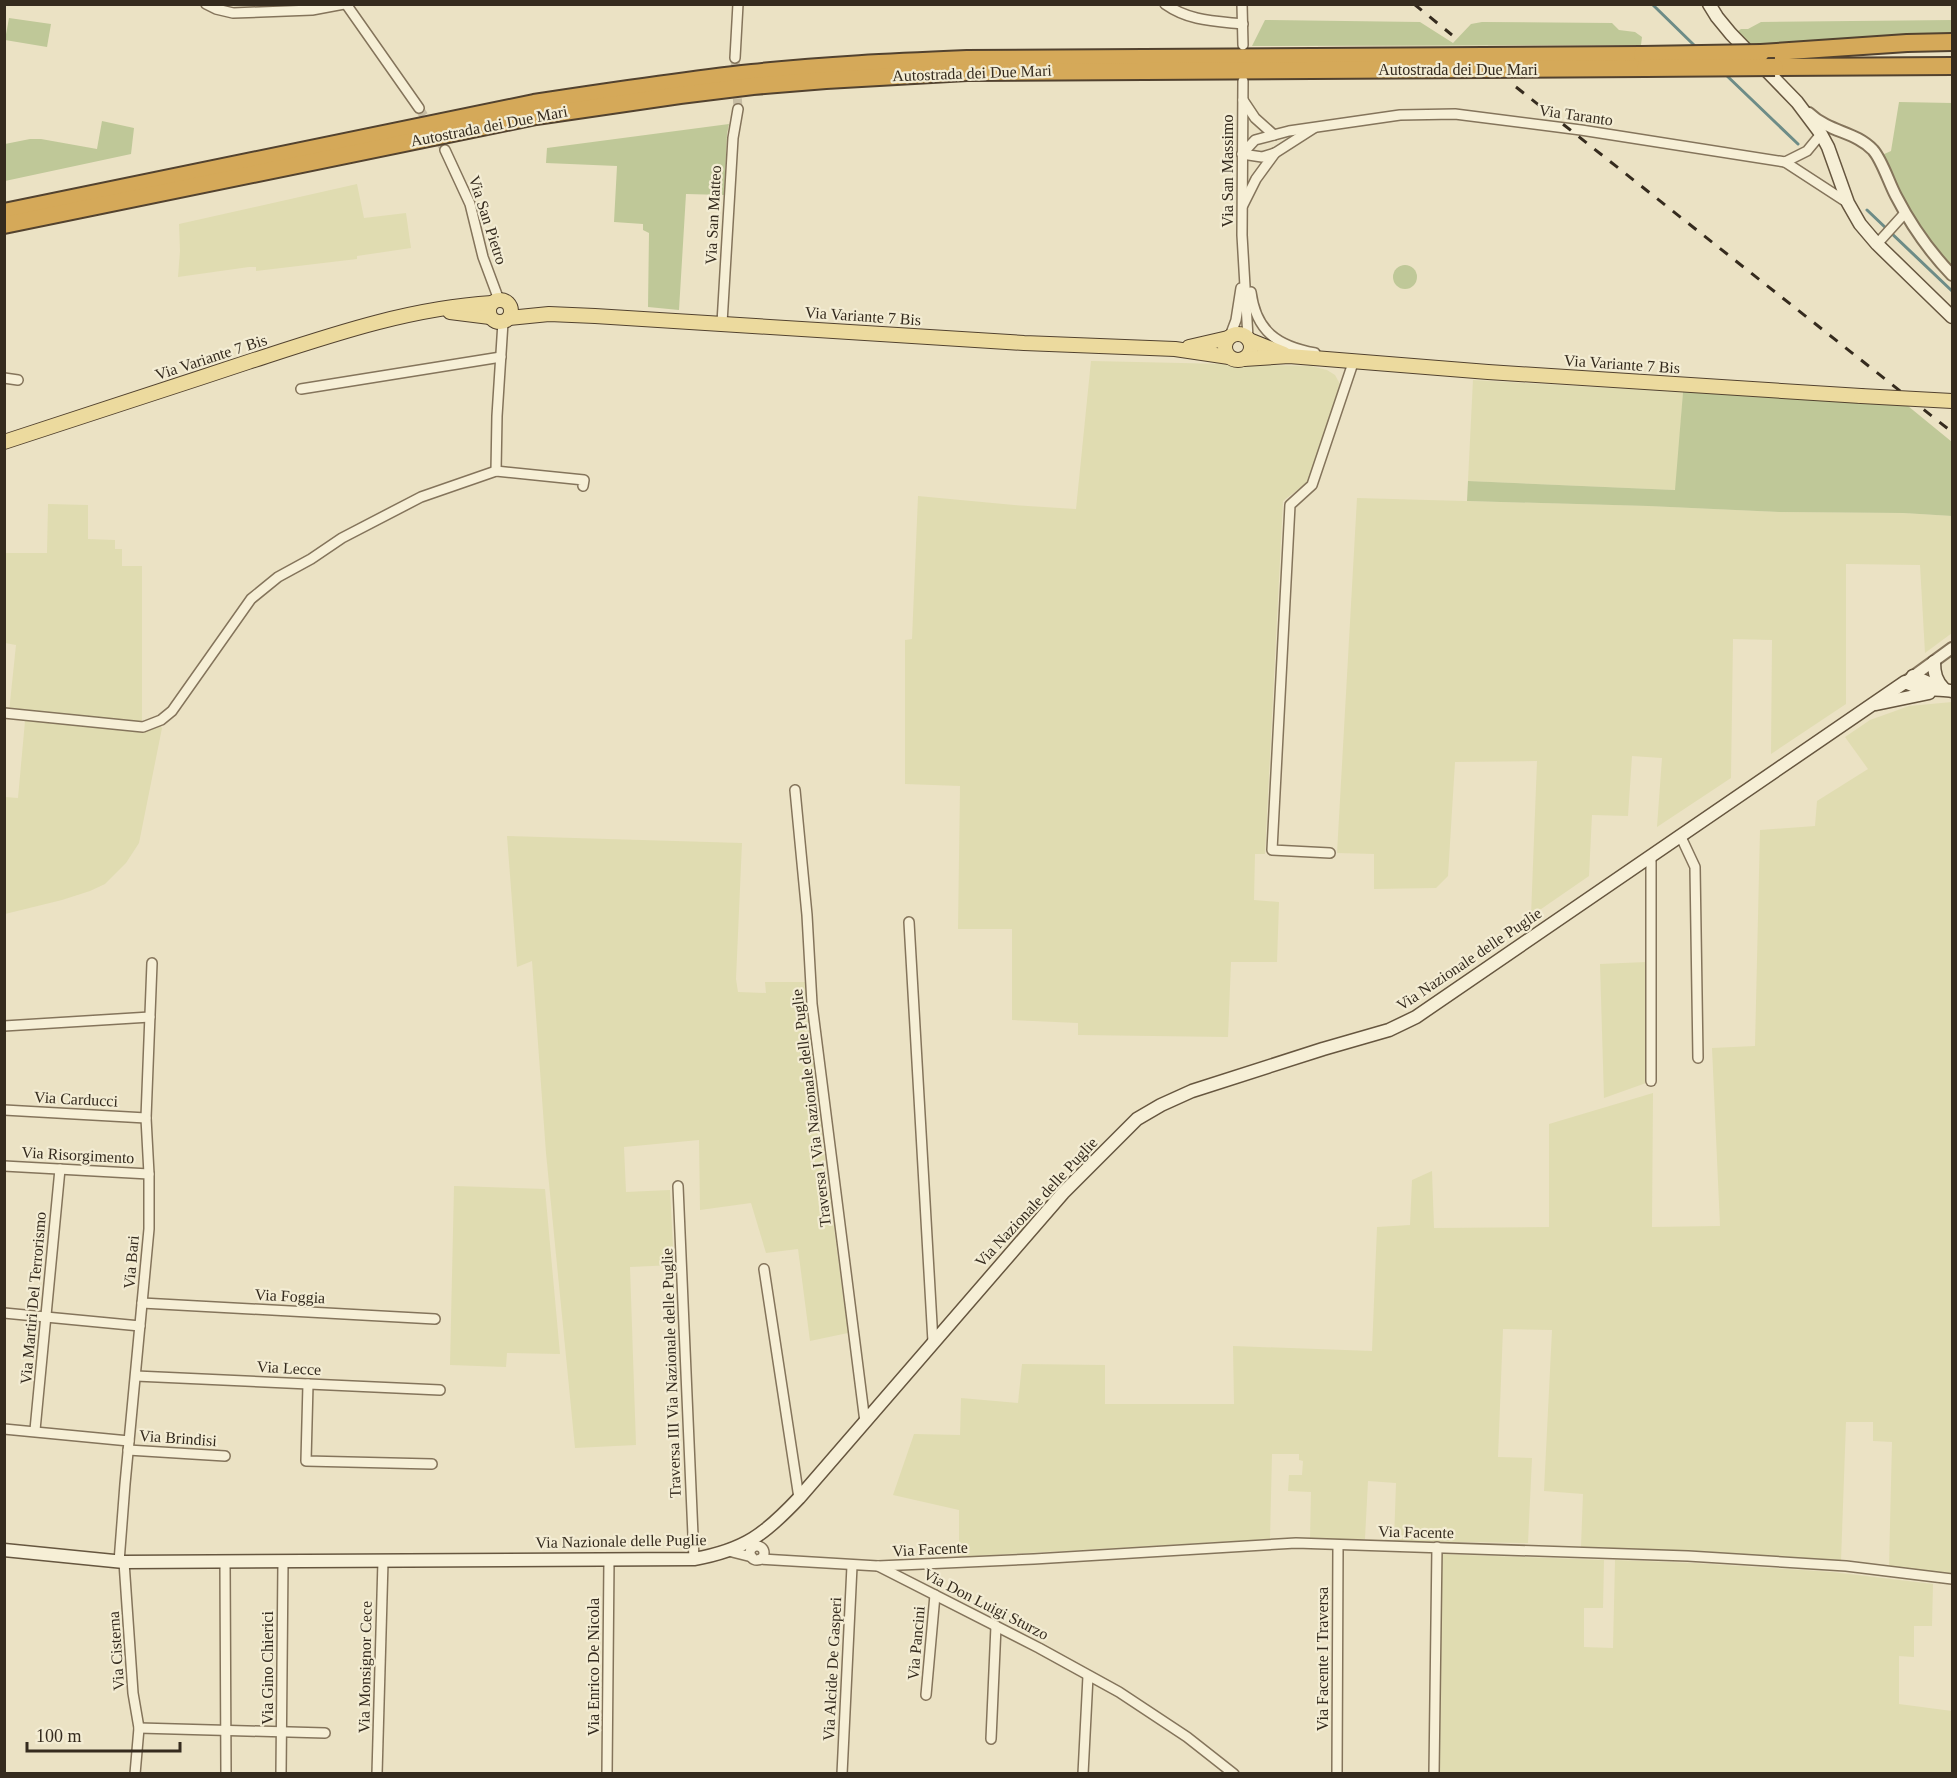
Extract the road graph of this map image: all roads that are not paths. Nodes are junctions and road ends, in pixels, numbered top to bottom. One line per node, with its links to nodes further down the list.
1 (206, 4): 2 (street)
2 (345, 4): 18 (street)
3 (738, 4): 12 (street)
4 (1165, 4): 7 (street)
5 (1242, 4): 7 (street)
6 (1709, 4): 17 (main road)
7 (1243, 24): 9 (street)
8 (1953, 42): 11 (highway)
9 (1243, 45)
10 (1953, 52): 11 (highway, Autostrada dei Due Mari)
11 (1761, 54): 13 (highway, Autostrada dei Due Mari, bridge)
12 (735, 58)
13 (1644, 61): 14 (highway, Autostrada dei Due Mari, bridge); 30 (highway, Autostrada dei Due Mari); 32 (highway, Autostrada dei Due Mari)
14 (1953, 66)
15 (1243, 81): 16 (street, Via San Massimo)
16 (1243, 100): 23 (street); 26 (street, Via San Massimo)
17 (1797, 102): 21 (street); 22 (main road)
18 (419, 108)
19 (738, 108): 38 (street, Via San Matteo)
20 (1316, 126): 23 (street, Via Taranto); 25 (street, Via Taranto); 27 (street, Via Taranto)
21 (1839, 132): 22 (street); 31 (street)
22 (1821, 134): 27 (street); 28 (main road)
23 (1274, 135): 26 (street, Via Taranto)
24 (445, 150): 36 (street, Via San Pietro)
25 (1275, 153): 26 (street); 29 (street, Via Taranto)
26 (1242, 154): 29 (street, Via San Massimo)
27 (1785, 162): 28 (street)
28 (1848, 203): 33 (main road)
29 (1242, 206): 34 (street, Via San Massimo)
30 (4, 212)
31 (1905, 213): 33 (street); 35 (street)
32 (4, 225)
33 (1877, 244): 37 (main road)
34 (1244, 261): 39 (street, Via San Massimo); 40 (street, Via San Massimo); 46 (street, Via San Massimo)
35 (1953, 275)
36 (500, 311): 38 (main road, Via Variante 7 Bis); 43 (street); 52 (main road, Via Variante 7 Bis)
37 (1953, 317)
38 (722, 323): 41 (main road, Via Variante 7 Bis)
39 (1229, 337): 40 (main road); 41 (main road, Via Variante 7 Bis); 44 (main road)
40 (1249, 339): 42 (main road, Via Variante 7 Bis); 45 (main road)
41 (1175, 349): 44 (main road, Via Variante 7 Bis)
42 (1289, 356): 45 (main road, Via Variante 7 Bis); 46 (main road, Via Variante 7 Bis)
43 (501, 357): 50 (street); 53 (street)
44 (1229, 357): 45 (main road)
45 (1244, 359)
46 (1335, 359): 47 (main road, Via Variante 7 Bis)
47 (1354, 360): 51 (main road, Via Variante 7 Bis, bridge); 63 (street)
48 (4, 378): 49 (street)
49 (18, 380)
50 (301, 389)
51 (1953, 401)
52 (4, 442)
53 (496, 471): 54 (street); 60 (street)
54 (583, 486)
55 (1953, 648): 56 (street, Via Nazionale delle Puglie)
56 (1934, 662): 57 (street, Via Nazionale delle Puglie); 58 (main road)
57 (1909, 679): 58 (main road); 59 (main road, Via Nazionale delle Puglie)
58 (1949, 691): 59 (main road)
59 (1868, 706): 62 (main road, Via Nazionale delle Puglie)
60 (4, 713)
61 (795, 790): 87 (street, Traversa I Via Nazionale delle Puglie)
62 (1680, 835): 64 (main road, Via Nazionale delle Puglie); 69 (street)
63 (1330, 853)
64 (1650, 856): 70 (street); 83 (main road, Via Nazionale delle Puglie)
65 (909, 922): 83 (street)
66 (152, 963): 67 (street, Via Bari)
67 (150, 1017): 68 (street); 72 (street, Via Bari)
68 (4, 1026)
69 (1698, 1058)
70 (1651, 1081)
71 (4, 1110): 72 (street, Via Carducci)
72 (146, 1118): 75 (street, Via Bari)
73 (4, 1166): 74 (street, Via Risorgimento)
74 (60, 1168): 75 (street, Via Risorgimento); 80 (street, Via Martiri Del Terrorismo)
75 (149, 1174): 78 (street, Via Bari)
76 (678, 1186): 100 (street, Traversa III Via Nazionale delle Puglie)
77 (764, 1269): 93 (street)
78 (142, 1303): 81 (street, Via Foggia); 82 (street, Via Bari)
79 (4, 1313): 80 (street)
80 (46, 1317): 82 (street); 89 (street, Via Martiri Del Terrorismo)
81 (435, 1319)
82 (140, 1326): 84 (street, Via Bari)
83 (933, 1342): 87 (main road, Via Nazionale delle Puglie)
84 (136, 1376): 85 (street, Via Lecce); 90 (street, Via Bari)
85 (308, 1384): 86 (street, Via Lecce); 92 (street)
86 (440, 1390)
87 (865, 1422): 93 (main road, Via Nazionale delle Puglie)
88 (4, 1429): 89 (street, Via Brindisi)
89 (35, 1430): 90 (street, Via Brindisi)
90 (129, 1445): 91 (street, Via Brindisi); 103 (street, Via Bari)
91 (225, 1456)
92 (432, 1464)
93 (799, 1498): 94 (main road, Via Nazionale delle Puglie)
94 (767, 1530): 98 (main road, Via Nazionale delle Puglie); 99 (street)
95 (1338, 1545): 96 (street, Via Facente); 107 (street, Via Facente); 126 (street, Via Facente I Traversa)
96 (1437, 1547): 108 (street, Via Facente); 127 (street)
97 (4, 1550): 103 (main road, Via Nazionale delle Puglie)
98 (728, 1551): 99 (street, Via Don Luigi Sturzo); 100 (main road, Via Nazionale delle Puglie)
99 (758, 1555): 106 (street, Via Don Luigi Sturzo)
100 (694, 1559): 101 (main road, Via Nazionale delle Puglie)
101 (609, 1560): 102 (main road, Via Nazionale delle Puglie); 122 (street, Via Enrico De Nicola)
102 (383, 1561): 104 (main road, Via Nazionale delle Puglie); 121 (street, Via Monsignor Cece)
103 (122, 1562): 105 (main road, Via Nazionale delle Puglie); 113 (street, Via Cisterna)
104 (283, 1562): 105 (main road, Via Nazionale delle Puglie); 115 (street, Via Gino Chierici)
105 (225, 1563): 114 (street)
106 (852, 1566): 107 (street, Via Don Luigi Sturzo); 123 (street, Via Alcide De Gasperi)
107 (878, 1566): 109 (street, Via Don Luigi Sturzo)
108 (1953, 1579)
109 (935, 1595): 110 (street, Via Don Luigi Sturzo); 112 (street, Via Pancini)
110 (996, 1626): 111 (street, Via Don Luigi Sturzo); 117 (street)
111 (1088, 1676): 124 (street); 125 (street, Via Don Luigi Sturzo)
112 (926, 1695)
113 (139, 1728): 114 (street); 118 (street, Via Cisterna)
114 (226, 1731): 115 (street); 119 (street)
115 (282, 1733): 116 (street); 120 (street, Via Gino Chierici)
116 (325, 1733)
117 (991, 1739)
118 (135, 1773)
119 (226, 1773)
120 (281, 1773)
121 (377, 1773)
122 (607, 1773)
123 (842, 1773)
124 (1083, 1773)
125 (1234, 1773)
126 (1337, 1773)
127 (1434, 1773)

